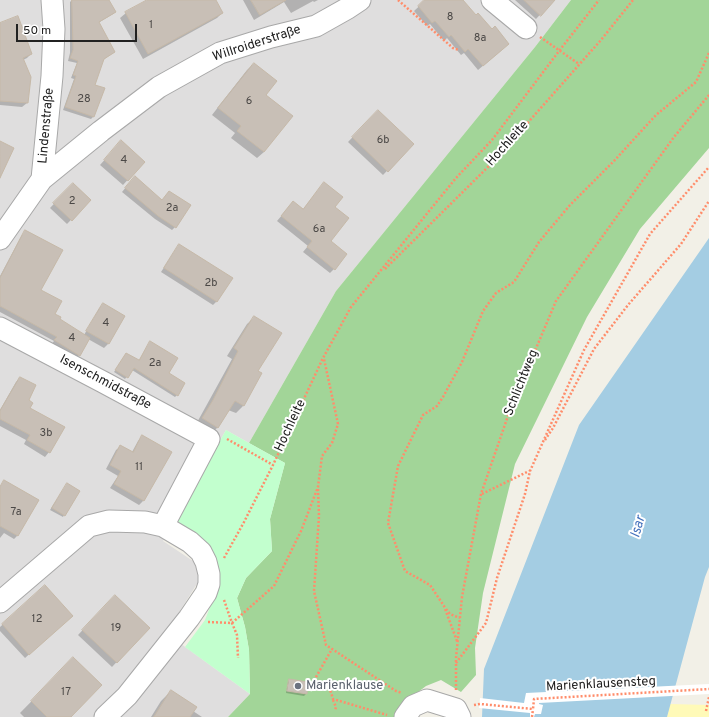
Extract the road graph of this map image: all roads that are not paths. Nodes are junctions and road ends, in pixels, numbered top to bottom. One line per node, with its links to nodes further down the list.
1 (52, 0): 5 (street, Lindenstraße)
2 (360, 0): 5 (street, Willroiderstraße)
3 (492, 0): 4 (street)
4 (526, 28)
5 (42, 178): 6 (street, Lindenstraße)
6 (0, 239)
7 (0, 328): 8 (street, Isenschmidstraße)
8 (163, 526): 9 (street); 11 (street)
9 (0, 602)
10 (458, 713): 12 (street)
11 (105, 717)
12 (405, 717)

